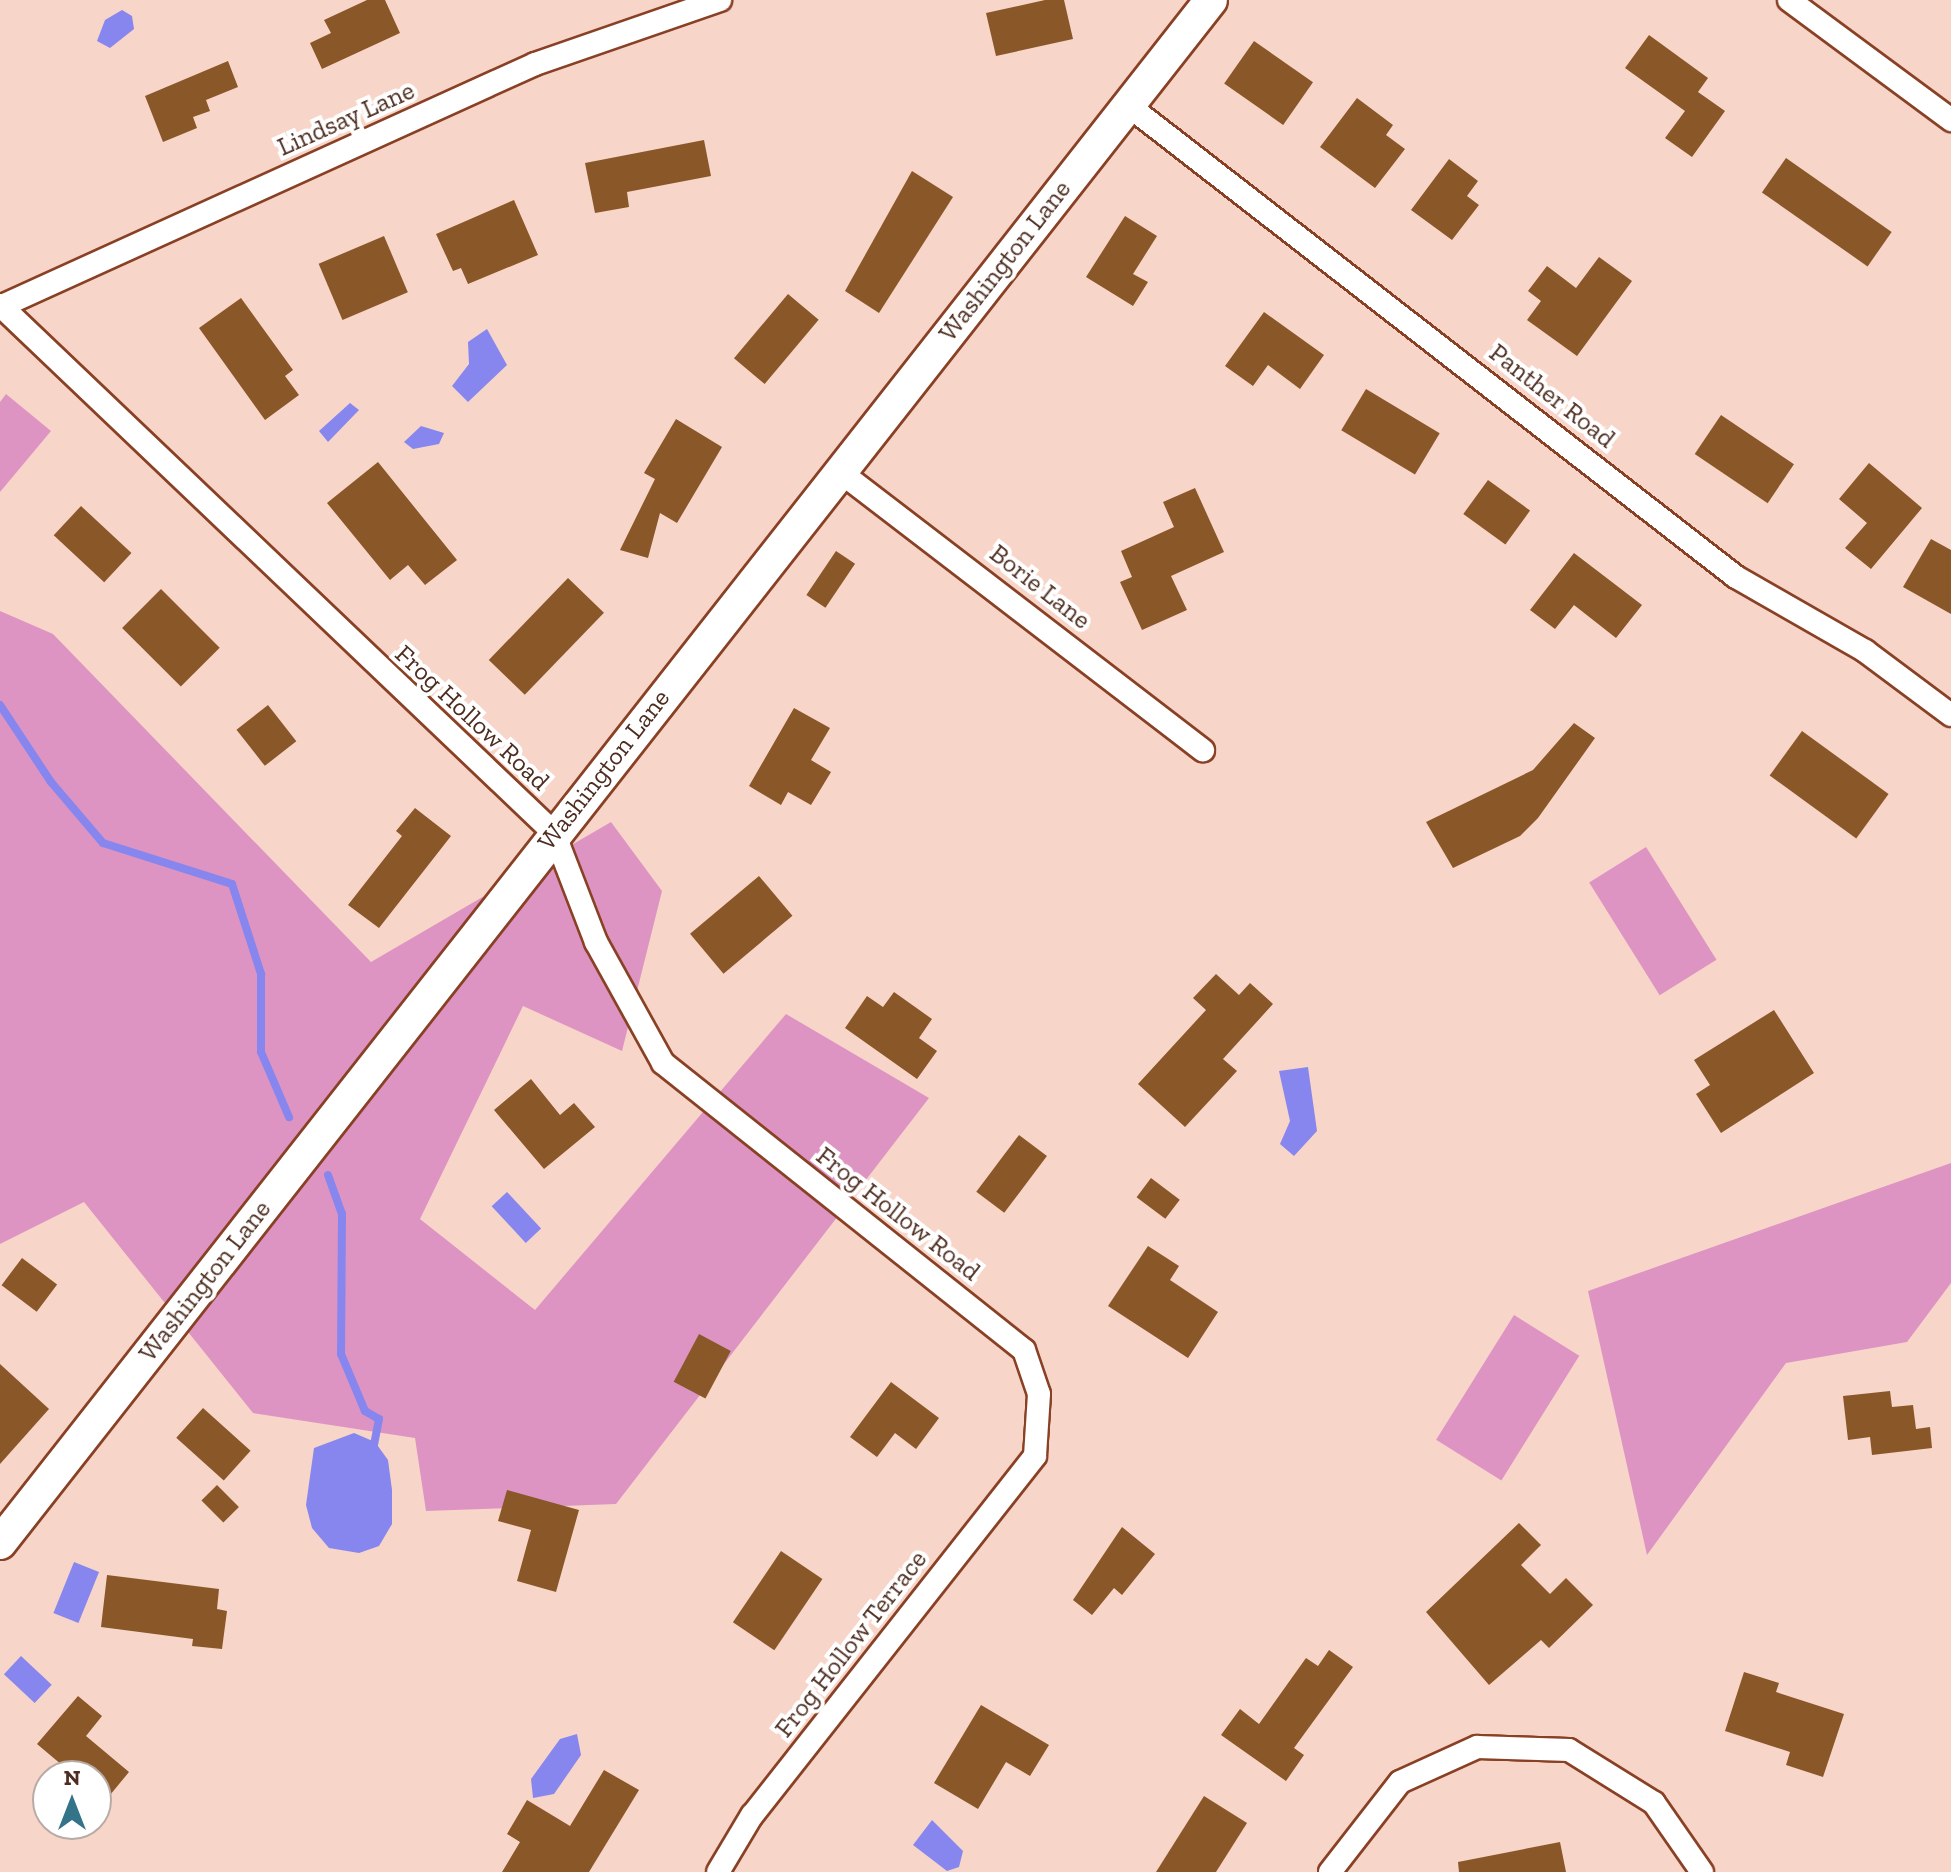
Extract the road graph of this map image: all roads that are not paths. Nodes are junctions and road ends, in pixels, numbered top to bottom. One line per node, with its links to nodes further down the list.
1 (720, 0): 6 (street, Lindsay Lane)
2 (1211, 0): 4 (main road, Washington Lane)
3 (1789, 0): 5 (street)
4 (1129, 106): 7 (main road, Washington Lane); 8 (street, Panther Road)
5 (1951, 120)
6 (1, 306): 10 (street, Frog Hollow Road)
7 (839, 471): 9 (street, Borie Lane); 10 (main road, Washington Lane)
8 (1951, 715)
9 (1203, 750)
10 (554, 833): 11 (street, Frog Hollow Road); 12 (main road, Washington Lane)
11 (1035, 1456): 13 (street, Frog Hollow Terrace)
12 (0, 1543)
13 (718, 1872)
14 (1330, 1872): 15 (street)
15 (1702, 1872)

